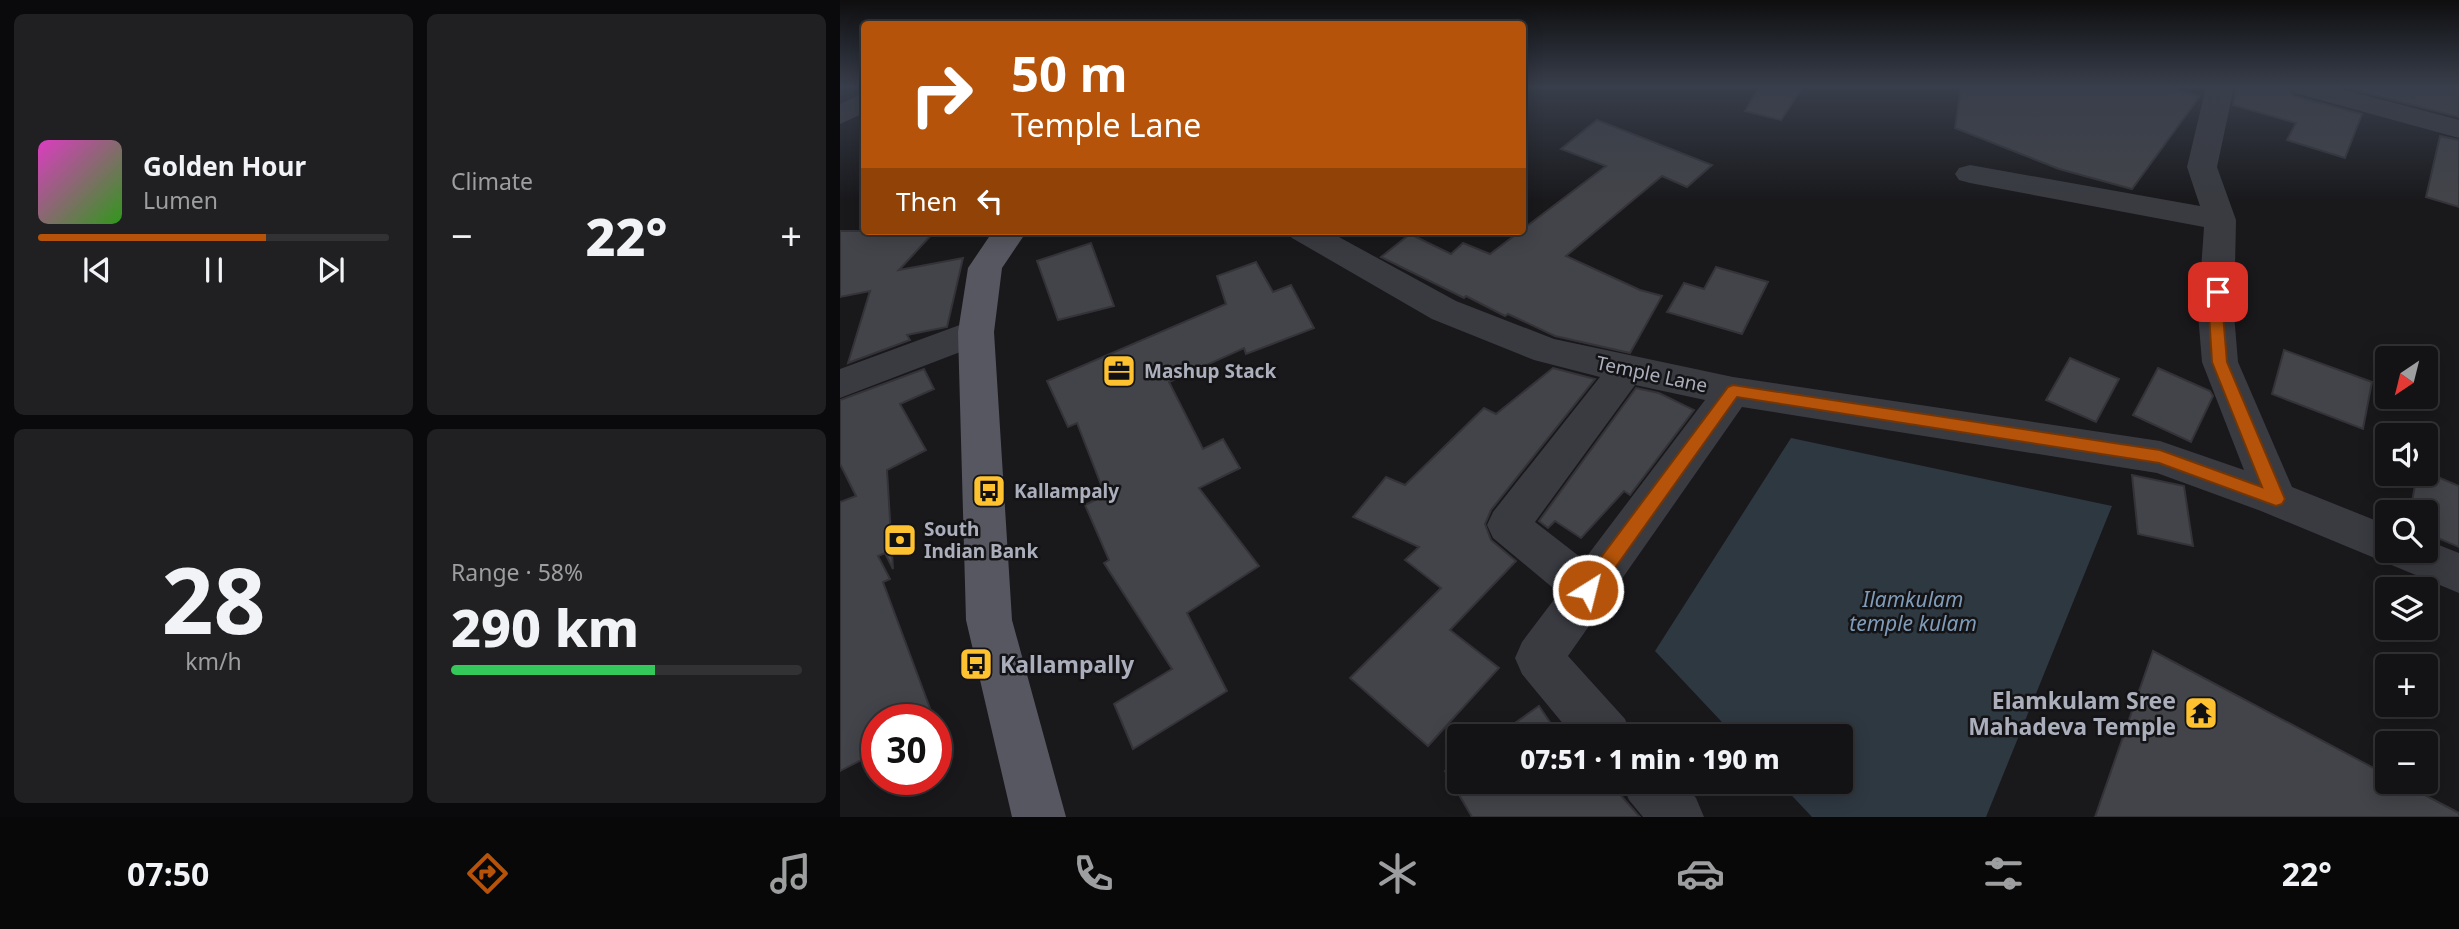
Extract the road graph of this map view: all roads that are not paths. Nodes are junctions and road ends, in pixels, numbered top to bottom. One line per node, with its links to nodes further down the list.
1 (2211, 125): 3 (street)
2 (1970, 174): 3 (street)
3 (2220, 220): 10 (street)
4 (1008, 235): 6 (main road)
5 (1327, 237): 7 (street, Temple Lane)
6 (976, 332): 8 (street); 17 (main road)
7 (1626, 370): 9 (street, Temple Lane); 14 (street)
8 (840, 384)
9 (1733, 391): 10 (street, Temple Lane); 14 (street)
10 (2276, 499): 11 (street, Temple Lane)
11 (2375, 539)
12 (2434, 563): 13 (street)
13 (2459, 573)
14 (1588, 590): 15 (street)
15 (1597, 724)
16 (1657, 794): 18 (street)
17 (1040, 817)
18 (1677, 817)

